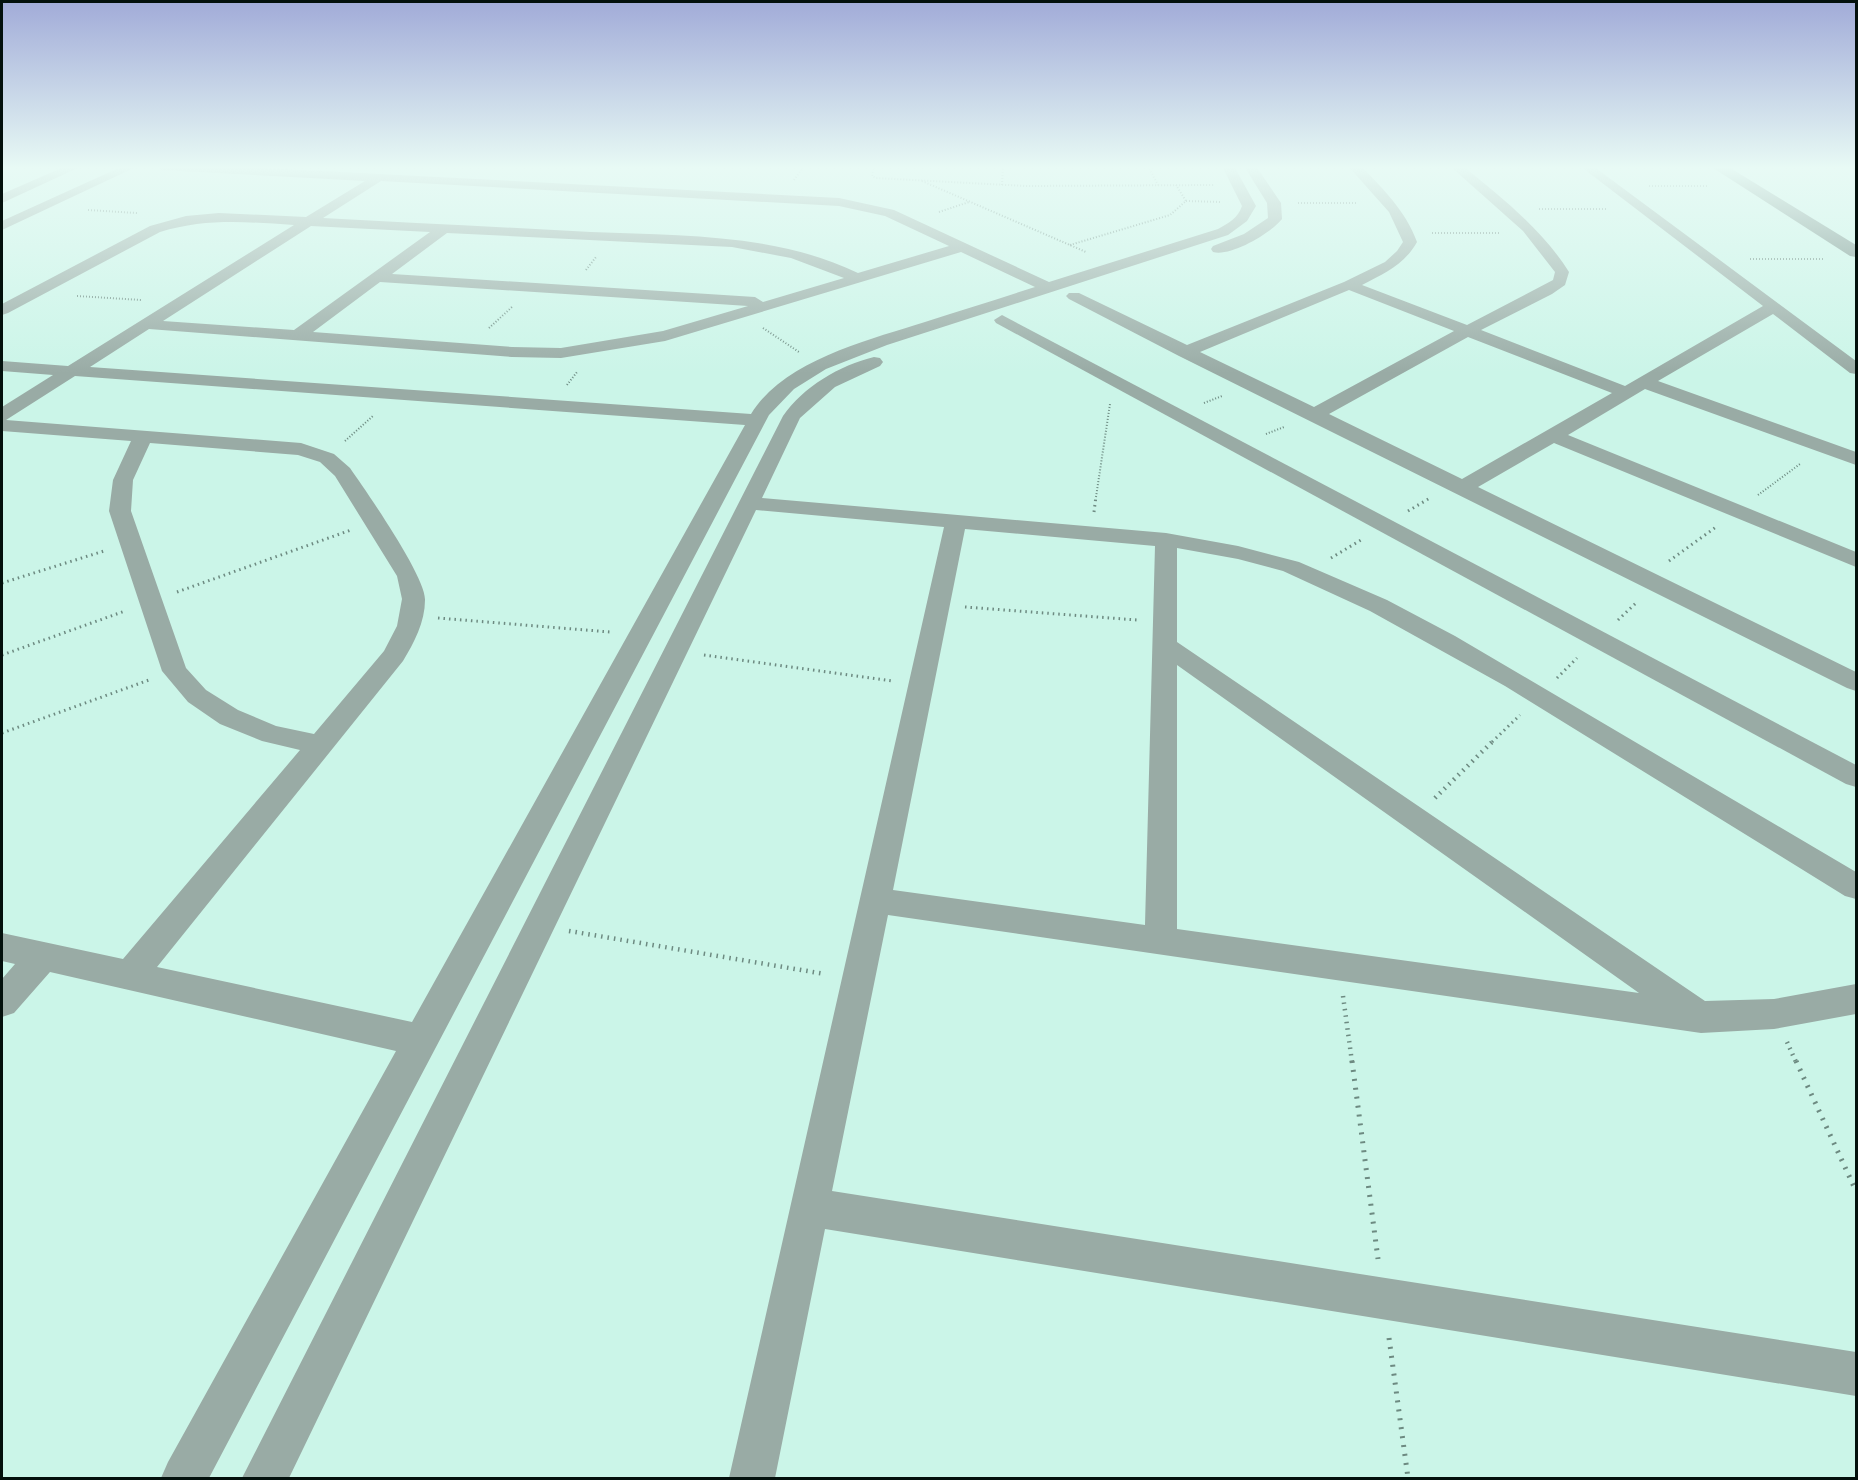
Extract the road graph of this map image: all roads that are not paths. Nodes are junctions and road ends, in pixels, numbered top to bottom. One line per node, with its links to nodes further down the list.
1 (142, 235): 21 (street)
2 (285, 235): 23 (street)
3 (434, 235): 15 (street)
4 (576, 235): 14 (street)
5 (937, 235): 12 (street)
6 (1220, 235): 11 (street)
7 (1408, 235): 16 (street)
8 (1533, 235): 24 (street)
9 (1678, 235): 20 (street)
10 (1829, 235): 13 (street)
11 (1211, 244): 17 (street); 18 (street)
12 (962, 247): 14 (street); 17 (street)
13 (1857, 252)
14 (854, 277): 19 (street)
15 (376, 278): 19 (street); 25 (street)
16 (1349, 285): 24 (street); 26 (street)
17 (1049, 288): 34 (street)
18 (1074, 296): 22 (street); 26 (street)
19 (773, 303): 25 (street)
20 (1773, 307): 28 (street); 30 (street)
21 (2, 310)
22 (1002, 320): 40 (street); 47 (street)
23 (143, 324): 25 (street); 29 (street)
24 (1467, 331): 31 (street); 33 (street)
25 (297, 336)
26 (1185, 352): 33 (street)
27 (2, 366): 29 (street)
28 (1857, 369)
29 (69, 372): 32 (street); 34 (street)
30 (1643, 382): 31 (street); 38 (street)
31 (1624, 392): 36 (street)
32 (2, 415)
33 (1314, 415): 39 (street)
34 (757, 420): 57 (street)
35 (2, 425): 37 (street)
36 (1552, 435): 39 (street); 43 (street)
37 (144, 436): 46 (street); 46 (street)
38 (1857, 459)
39 (1462, 488): 45 (street)
40 (749, 503): 41 (street); 61 (street)
41 (956, 521): 42 (street); 49 (street)
42 (1166, 540): 44 (street); 48 (street)
43 (1857, 560)
44 (1165, 633): 50 (street); 56 (street)
45 (1857, 682)
46 (321, 745): 53 (street)
47 (1857, 777)
48 (1857, 887)
49 (875, 900): 50 (street); 58 (street)
50 (1161, 941): 56 (street)
51 (2, 947): 52 (street)
52 (43, 956): 53 (street); 55 (street)
53 (130, 975): 57 (street)
54 (1857, 999): 56 (street)
55 (2, 1002)
56 (1701, 1017)
57 (421, 1040): 60 (street)
58 (809, 1207): 59 (street); 62 (street)
59 (1857, 1374)
60 (184, 1479)
61 (265, 1479)
62 (752, 1479)

